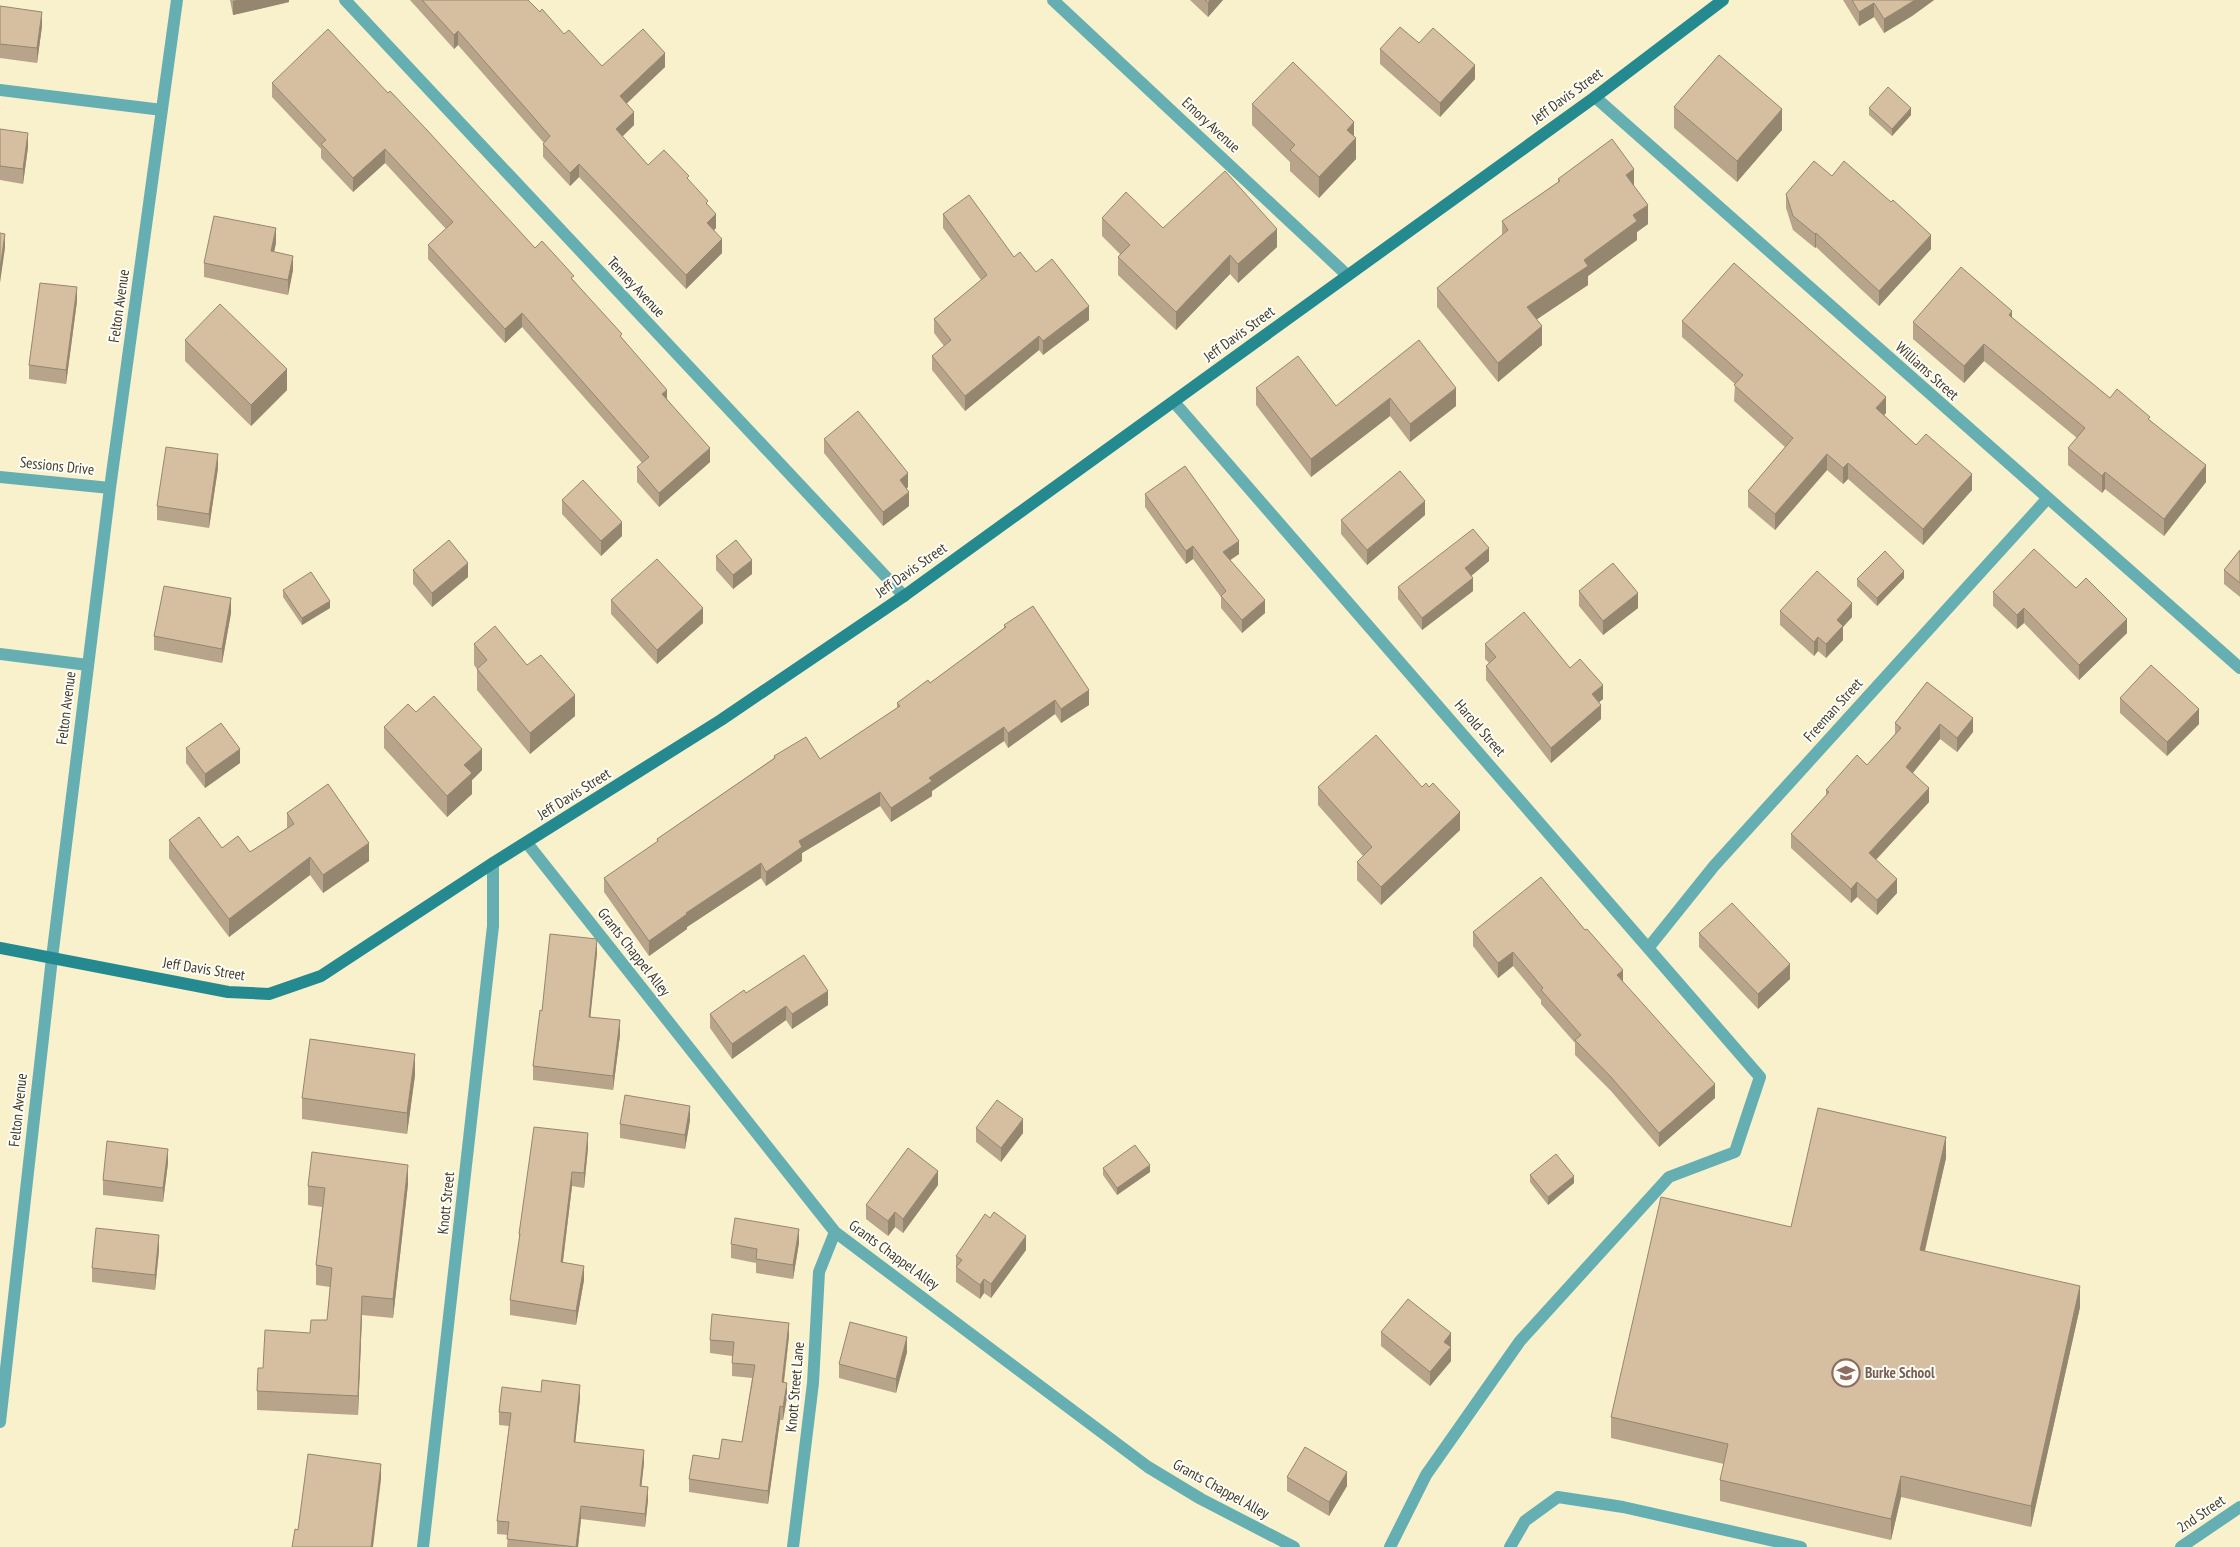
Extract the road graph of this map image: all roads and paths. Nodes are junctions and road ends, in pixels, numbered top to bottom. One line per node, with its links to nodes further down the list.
1 (177, 0): 7 (street, Felton Avenue)
2 (345, 0): 13 (street, Tenney Avenue)
3 (1053, 0): 8 (street, Emory Avenue)
4 (1723, 0): 6 (street, Jeff Davis Street)
5 (0, 90): 7 (street)
6 (1595, 97): 8 (street, Jeff Davis Street); 12 (street, Williams Street)
7 (162, 110): 11 (street, Felton Avenue)
8 (1346, 275): 9 (street, Jeff Davis Street)
9 (1174, 402): 13 (street, Jeff Davis Street); 19 (street, Harold Street)
10 (0, 477): 11 (street, Sessions Drive)
11 (110, 488): 15 (street, Felton Avenue)
12 (2047, 499): 16 (street, Williams Street); 19 (street, Freeman Street)
13 (904, 596): 17 (street, Jeff Davis Street)
14 (0, 654): 15 (street)
15 (88, 665): 21 (street, Felton Avenue)
16 (2240, 668)
17 (527, 843): 18 (street, Jeff Davis Street); 22 (street, Grants Chappel Alley)
18 (493, 863): 21 (street, Jeff Davis Street); 25 (street, Knott Street)
19 (1649, 947): 28 (street, Harold Street)
20 (0, 948): 21 (street, Jeff Davis Street)
21 (52, 958): 23 (street, Felton Avenue)
22 (835, 1232): 26 (street, Knott Street Lane); 27 (street, Grants Chappel Alley)
23 (0, 1422)
24 (2240, 1507): 31 (street, 2nd Street)
25 (423, 1547)
26 (793, 1547)
27 (1294, 1547)
28 (1390, 1547)
29 (1510, 1547): 30 (street)
30 (1801, 1547)
31 (2181, 1547)

